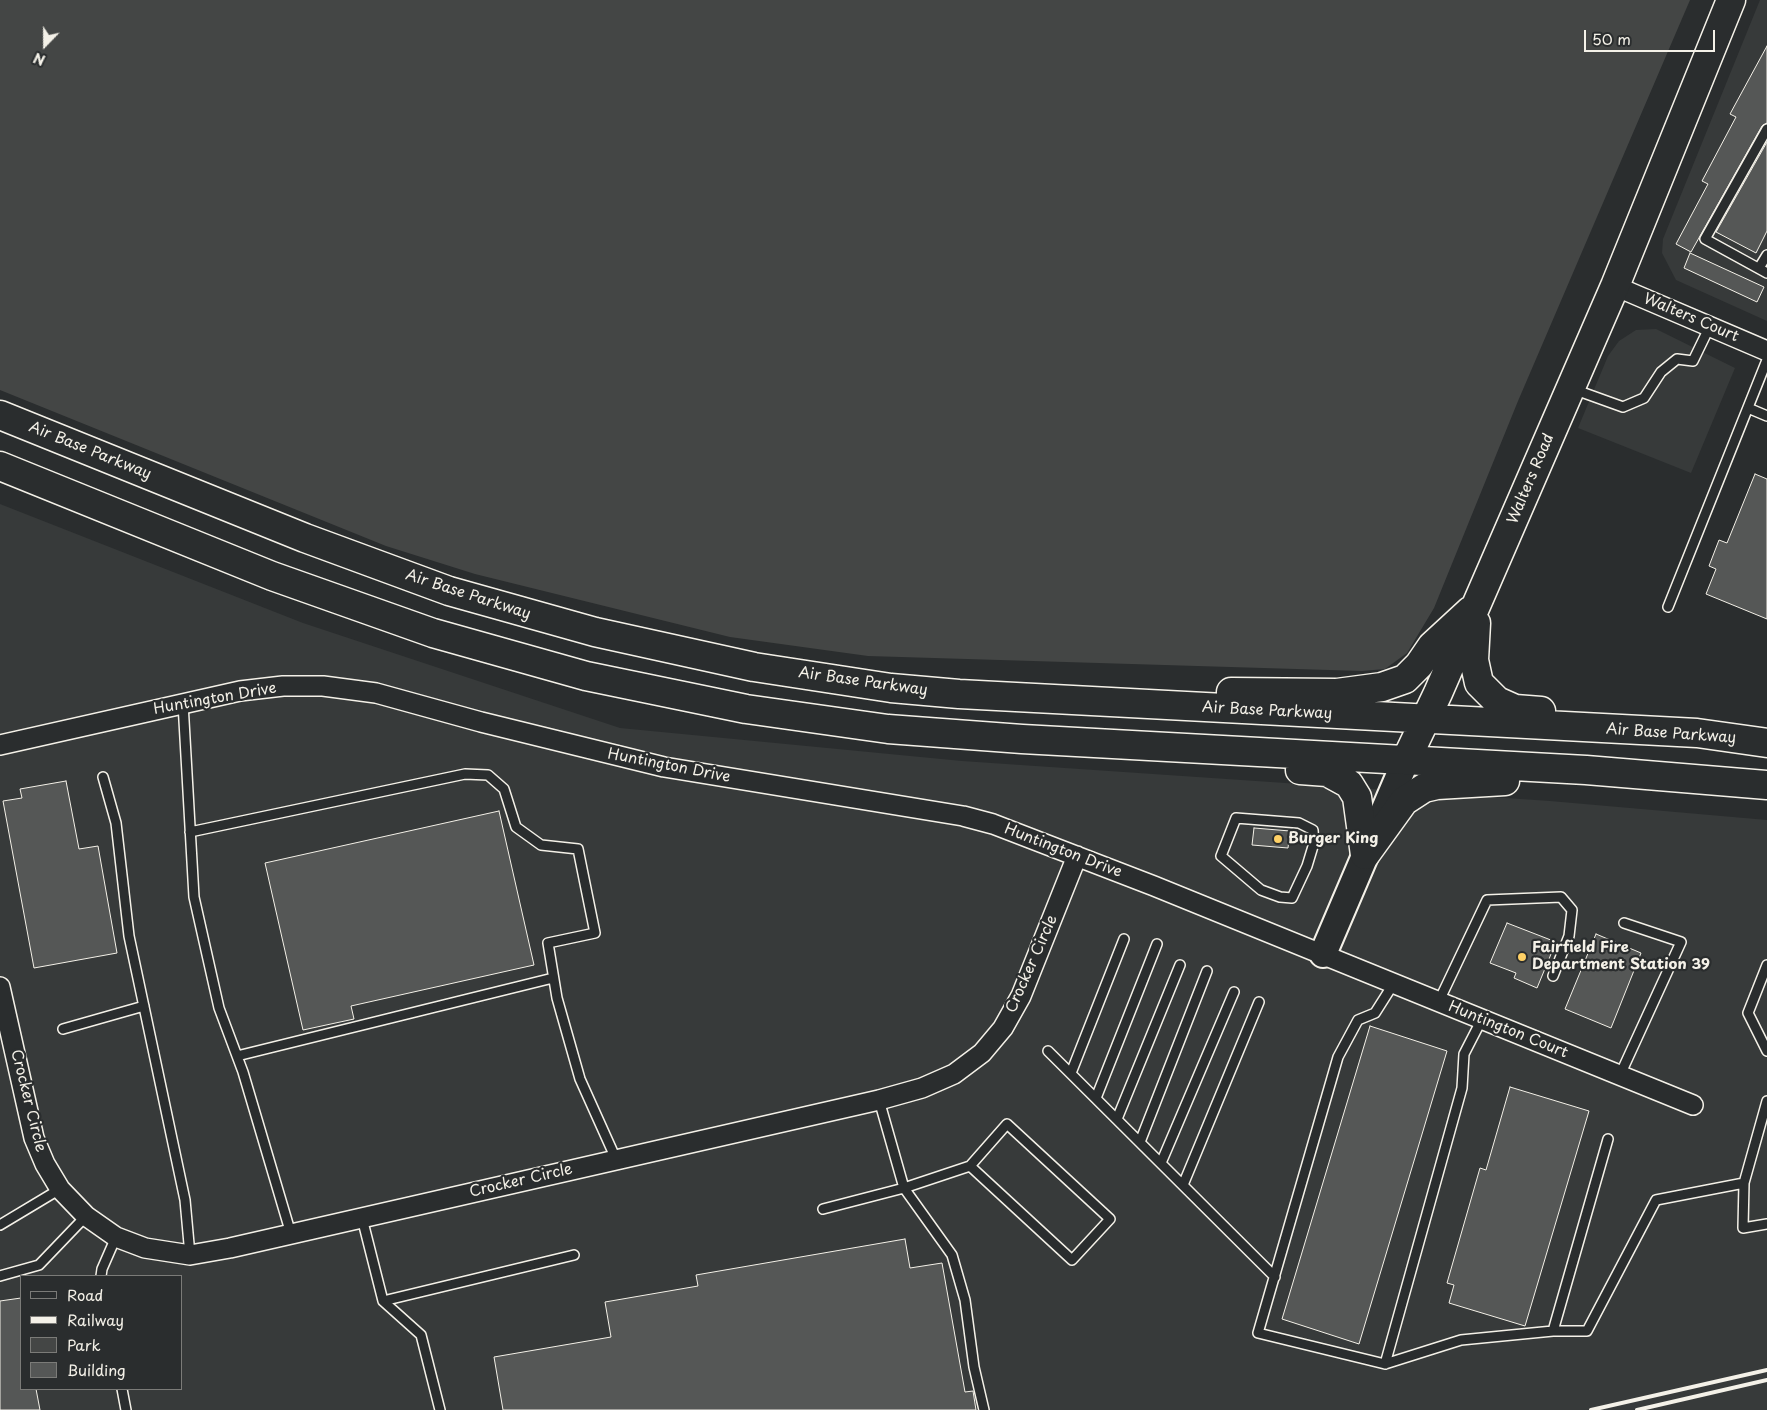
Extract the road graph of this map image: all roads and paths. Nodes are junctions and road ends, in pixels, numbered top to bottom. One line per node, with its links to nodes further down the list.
1 (1731, 0): 5 (main road, Walters Road)
2 (1767, 129): 4 (lane)
3 (1767, 254): 4 (lane)
4 (1763, 270)
5 (1615, 286): 6 (street, Walters Court); 9 (main road, Walters Road)
6 (1710, 326): 7 (street, Walters Court); 9 (lane)
7 (1767, 351)
8 (1767, 360): 10 (lane)
9 (1571, 388): 14 (main road, Walters Road)
10 (1748, 408): 12 (lane); 15 (lane)
11 (0, 415): 16 (main road, Air Base Parkway)
12 (1767, 416)
13 (0, 466): 20 (main road)
14 (1476, 605): 16 (main road); 18 (main road, Walters Road); 19 (main road)
15 (1668, 607)
16 (1082, 702): 18 (main road, Air Base Parkway)
17 (183, 703): 22 (street, Huntington Drive); 27 (lane); 29 (street, Huntington Drive)
18 (1426, 720): 19 (main road, Air Base Parkway); 23 (main road, Walters Road)
19 (1697, 733): 21 (main road, Air Base Parkway)
20 (1094, 743): 23 (main road); 28 (main road)
21 (1767, 743)
22 (0, 745)
23 (1406, 760): 24 (main road); 28 (street, Walters Road)
24 (1586, 770): 26 (main road); 28 (main road)
25 (103, 777): 45 (lane)
26 (1767, 785)
27 (190, 832): 39 (lane); 50 (lane)
28 (1365, 855): 34 (street, Walters Road)
29 (1077, 856): 34 (street, Huntington Drive); 54 (street, Crocker Circle)
30 (1221, 856): 30 (lane)
31 (1624, 923): 52 (lane)
32 (1124, 939): 51 (lane)
33 (1157, 944): 53 (lane)
34 (1323, 954): 40 (street, Huntington Court)
35 (1180, 965): 57 (lane)
36 (1767, 965): 49 (lane)
37 (1207, 971): 59 (lane)
38 (1553, 976): 43 (lane)
39 (554, 978): 50 (lane); 60 (lane)
40 (1395, 983): 43 (street, Huntington Court); 78 (lane)
41 (0, 987): 66 (street, Crocker Circle)
42 (1234, 992): 61 (lane)
43 (1439, 1001): 46 (street, Huntington Court)
44 (1259, 1002): 64 (lane)
45 (144, 1006): 47 (lane); 74 (lane)
46 (1482, 1019): 52 (street, Huntington Court); 81 (lane)
47 (63, 1030)
48 (1048, 1051): 51 (lane)
49 (1767, 1051)
50 (237, 1056): 72 (lane)
51 (1070, 1073): 53 (lane)
52 (1620, 1075): 56 (street, Huntington Court)
53 (1096, 1098): 57 (lane)
54 (878, 1100): 60 (street, Crocker Circle); 65 (lane)
55 (1767, 1101): 63 (lane)
56 (1693, 1105)
57 (1117, 1119): 59 (lane)
58 (1608, 1139): 80 (lane)
59 (1140, 1142): 61 (lane)
60 (616, 1159): 69 (street, Crocker Circle)
61 (1161, 1163): 64 (lane)
62 (970, 1166): 62 (lane); 65 (lane)
63 (1744, 1183): 71 (lane); 80 (lane)
64 (1183, 1185): 78 (lane)
65 (904, 1188): 67 (lane); 85 (lane)
66 (60, 1190): 68 (street, Crocker Circle); 70 (lane)
67 (822, 1209)
68 (86, 1216): 73 (street, Crocker Circle); 77 (lane)
69 (362, 1218): 72 (street, Crocker Circle); 79 (lane)
70 (0, 1224)
71 (1767, 1224)
72 (291, 1234): 74 (street, Crocker Circle)
73 (116, 1237): 74 (street, Crocker Circle); 76 (lane)
74 (190, 1255)
75 (574, 1255): 79 (lane)
76 (101, 1275)
77 (0, 1276)
78 (1274, 1277): 81 (lane)
79 (383, 1301): 84 (lane)
80 (1553, 1331): 81 (lane)
81 (1385, 1364)
82 (122, 1390): 83 (lane)
83 (126, 1410)
84 (440, 1410)
85 (984, 1410)

